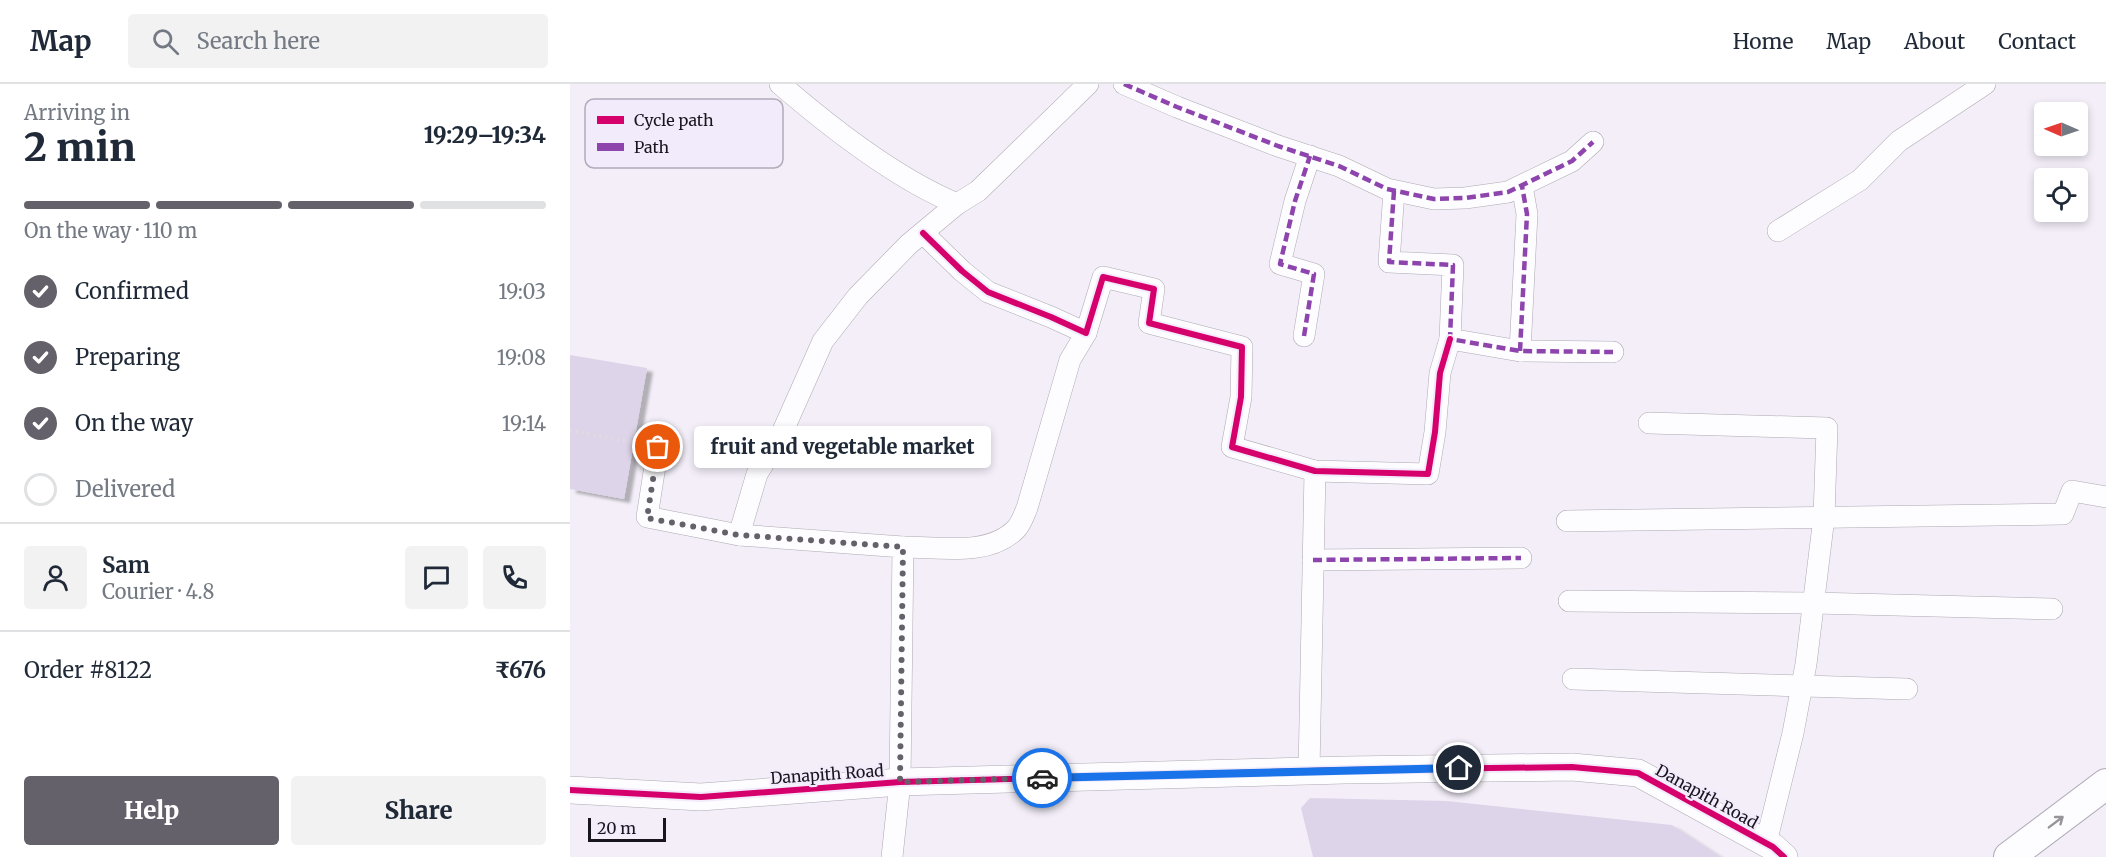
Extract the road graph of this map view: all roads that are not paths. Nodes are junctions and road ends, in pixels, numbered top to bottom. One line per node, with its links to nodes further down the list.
1 (780, 84): 9 (street)
2 (1088, 84): 9 (street)
3 (1124, 84): 6 (street)
4 (1985, 84): 10 (street)
5 (1593, 142): 7 (street)
6 (1310, 156): 8 (street); 13 (street)
7 (1522, 186): 8 (street); 15 (street)
8 (1394, 191): 14 (street)
9 (957, 204): 11 (street)
10 (1778, 231)
11 (923, 233): 12 (street); 23 (street)
12 (1086, 333): 19 (street); 24 (street)
13 (1304, 336)
14 (1450, 339): 15 (street); 19 (street)
15 (1520, 351): 16 (street)
16 (1613, 352)
17 (1648, 423): 21 (street)
18 (658, 447): 23 (street)
19 (1315, 471): 26 (street)
20 (2106, 497): 21 (street)
21 (1824, 517): 22 (street); 28 (street)
22 (1567, 521)
23 (739, 535): 24 (street)
24 (903, 547): 34 (street)
25 (1521, 558): 26 (street)
26 (1313, 560): 33 (street)
27 (1569, 601): 28 (street)
28 (1814, 603): 29 (street); 31 (street)
29 (2052, 609)
30 (1572, 679): 31 (street)
31 (1802, 685): 32 (street); 37 (street)
32 (1907, 688)
33 (1309, 771): 34 (street, Danapith Road); 37 (street, Danapith Road)
34 (900, 782): 36 (street, Danapith Road); 38 (street)
35 (2106, 784): 39 (main road, one-way to 35)
36 (570, 790)
37 (1775, 850)
38 (892, 857)
39 (2009, 857)

